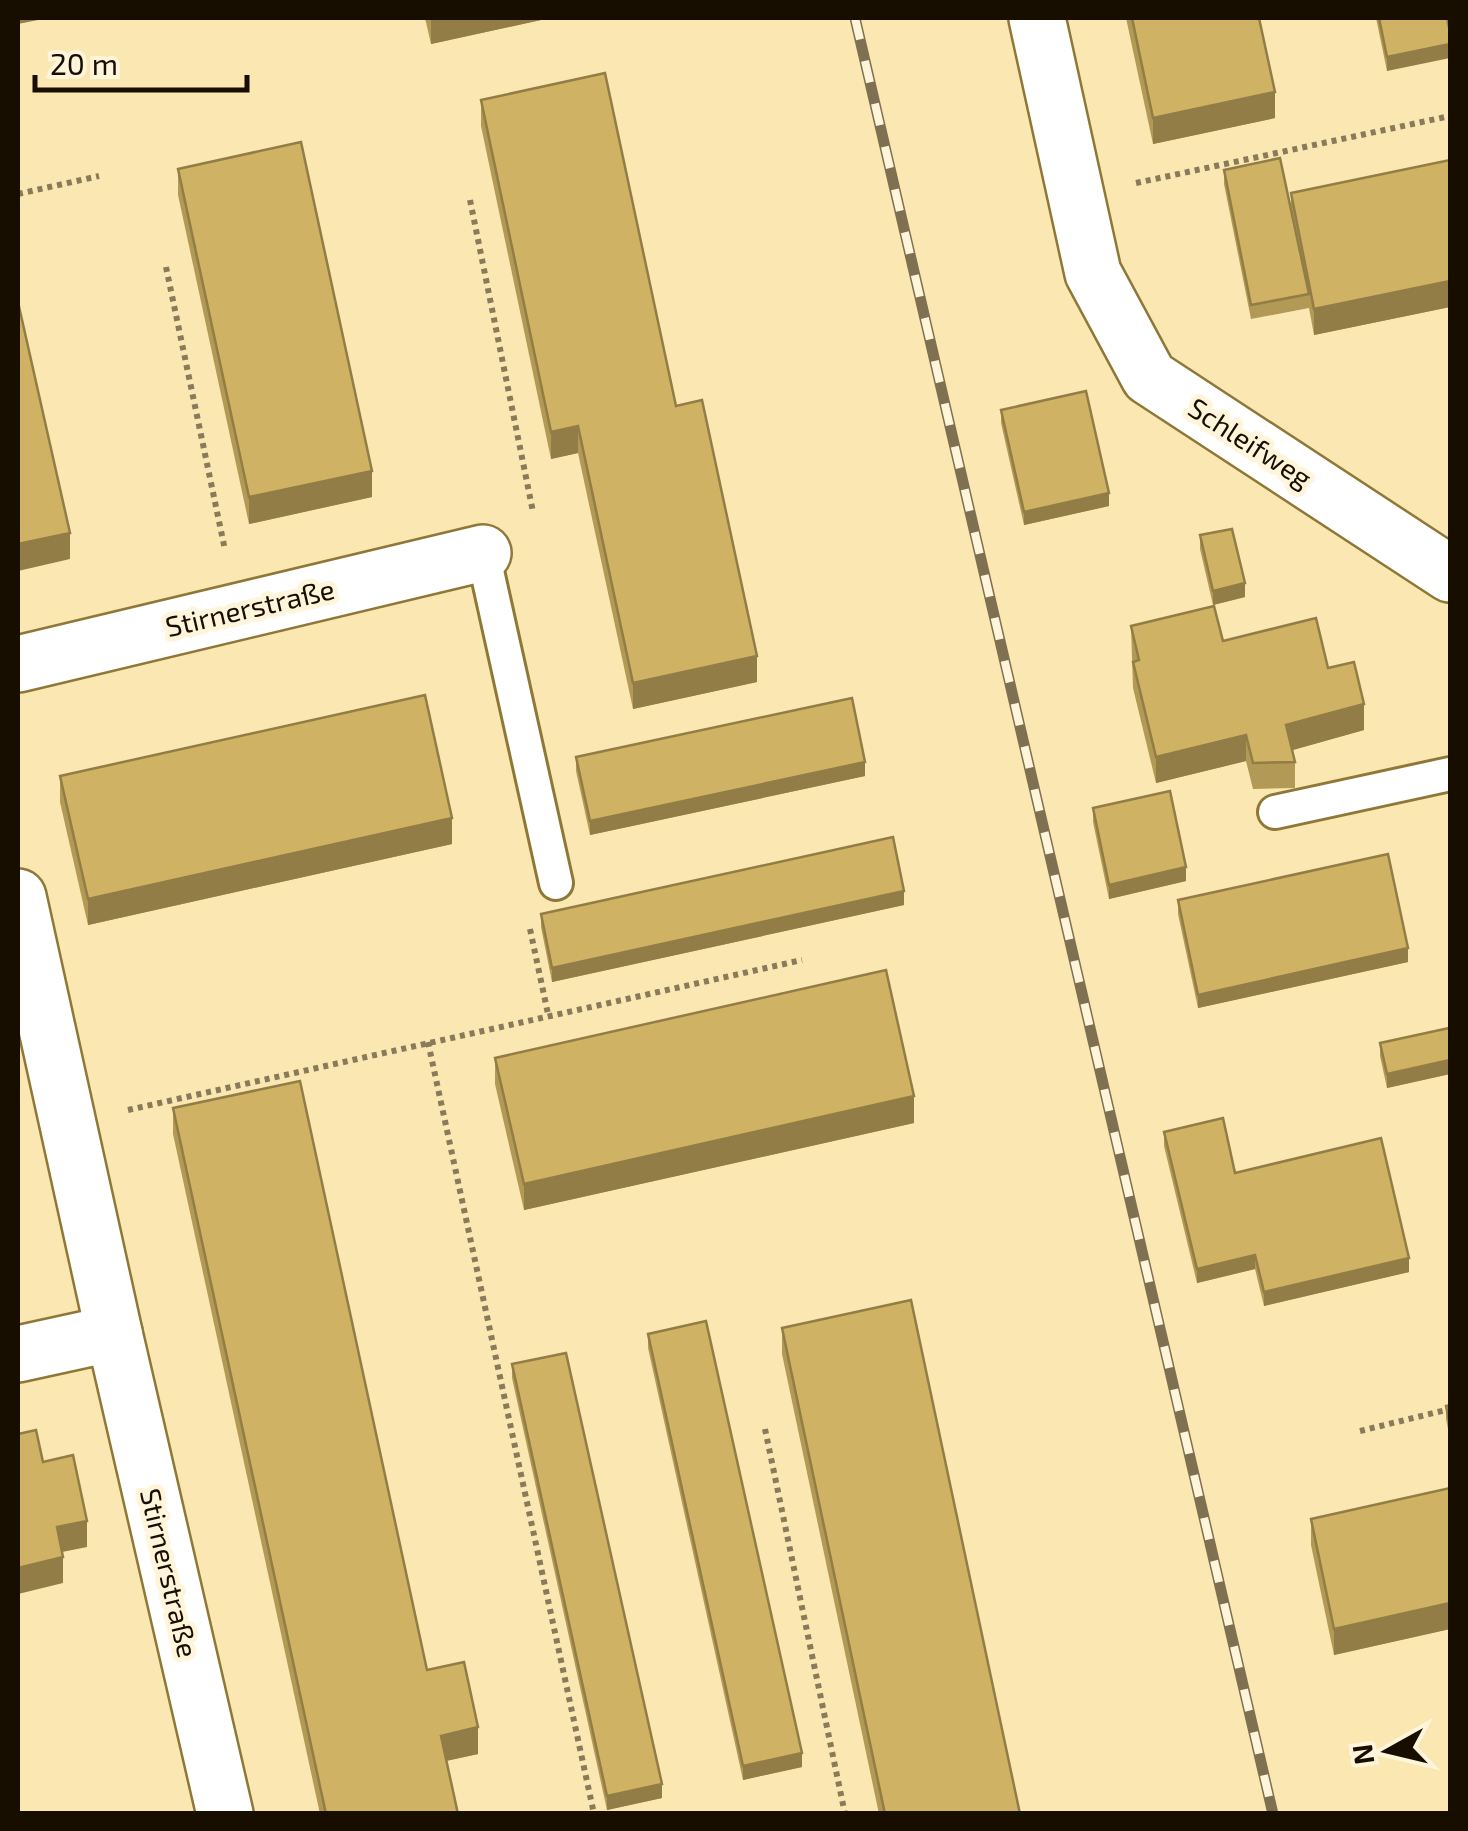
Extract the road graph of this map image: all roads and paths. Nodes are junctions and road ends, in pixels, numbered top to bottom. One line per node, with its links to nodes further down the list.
1 (1037, 18): 5 (street, Schleifweg)
2 (1450, 116): 5 (path)
3 (100, 176): 4 (path)
4 (18, 194)
5 (1076, 196): 9 (street, Schleifweg)
6 (470, 200): 8 (path)
7 (166, 268): 10 (path)
8 (482, 554): 10 (street, Stirnerstraße); 14 (lane)
9 (1450, 574)
10 (238, 611): 11 (street, Stirnerstraße)
11 (18, 664)
12 (1450, 774): 13 (lane)
13 (1275, 812)
14 (556, 883): 17 (path)
15 (18, 897): 19 (street, Stirnerstraße)
16 (802, 960): 17 (path)
17 (548, 1014): 18 (path)
18 (428, 1042): 19 (path); 26 (path)
19 (68, 1123): 20 (street, Stirnerstraße)
20 (114, 1333): 21 (street); 25 (street, Stirnerstraße)
21 (18, 1354)
22 (1450, 1409): 24 (path)
23 (765, 1429): 27 (path)
24 (1360, 1431)
25 (224, 1814)
26 (594, 1814)
27 (845, 1814)

